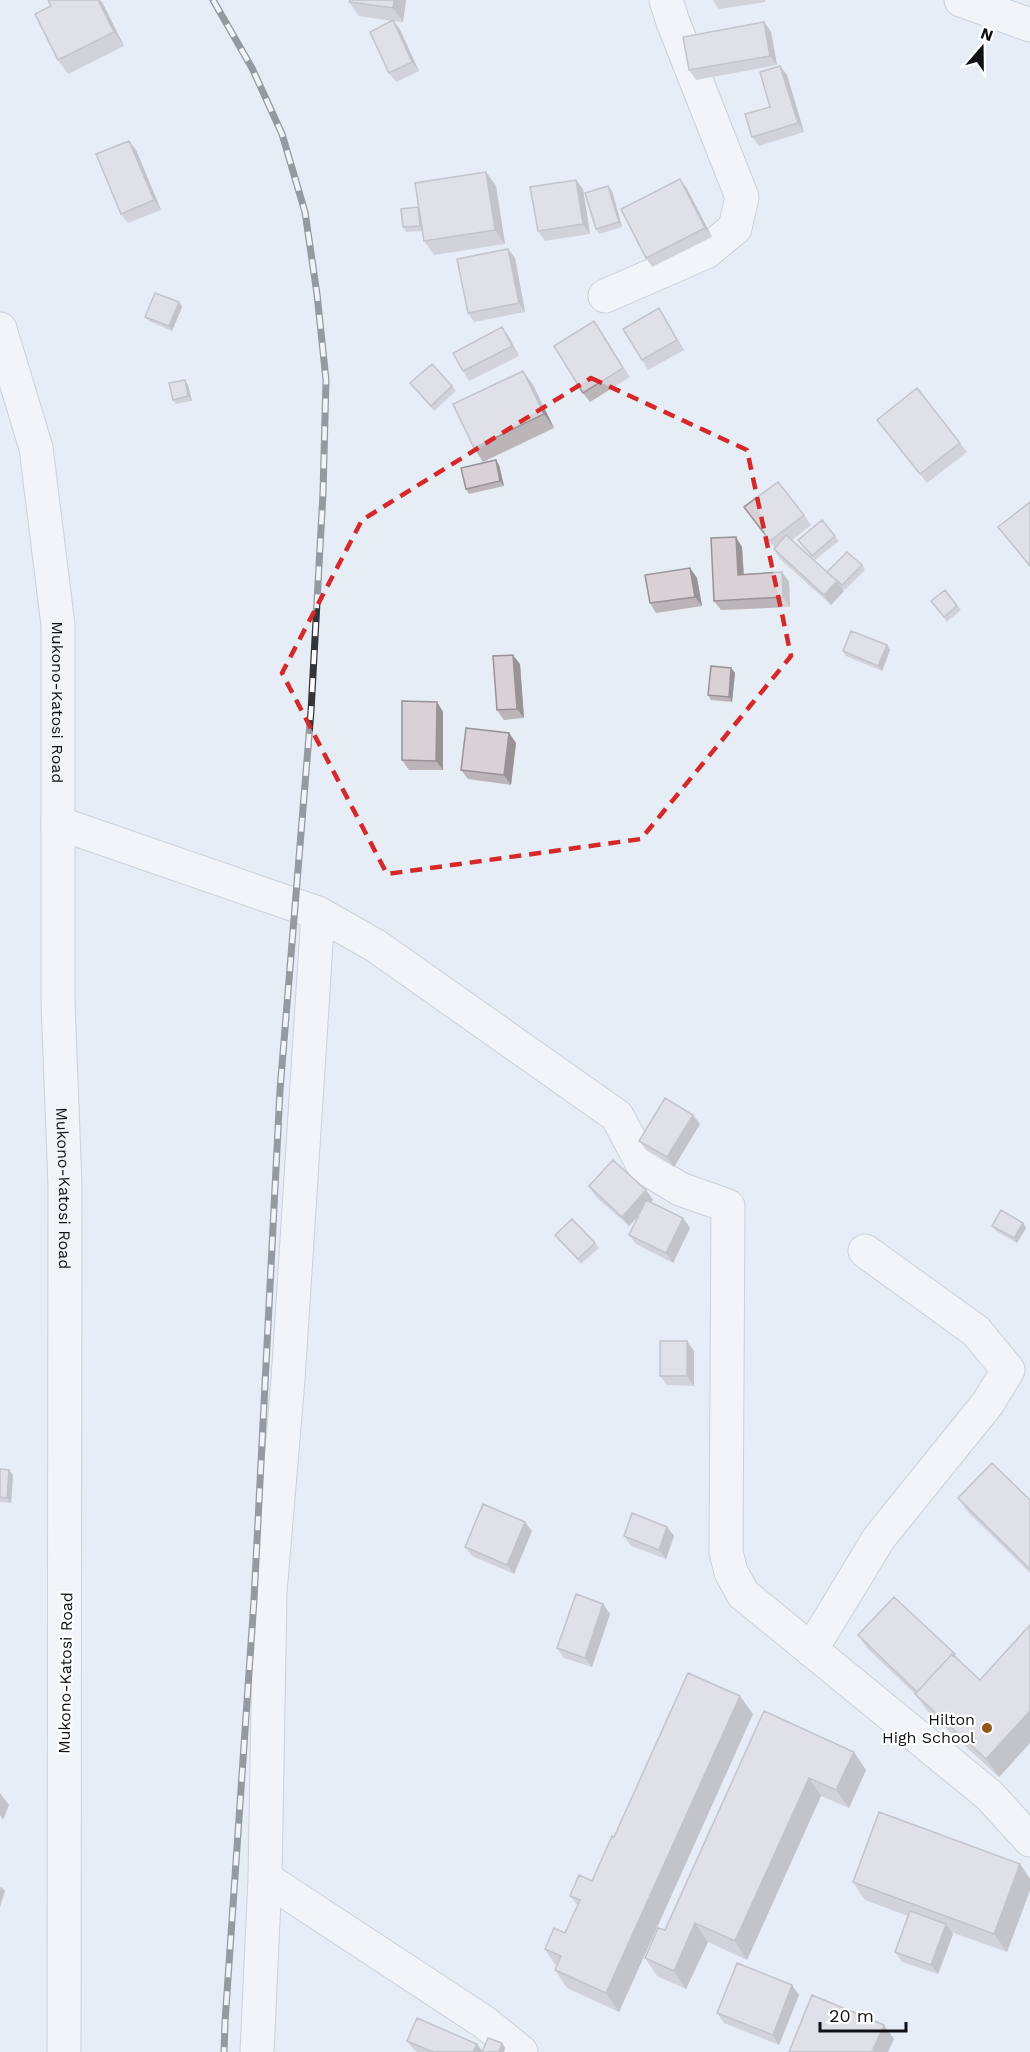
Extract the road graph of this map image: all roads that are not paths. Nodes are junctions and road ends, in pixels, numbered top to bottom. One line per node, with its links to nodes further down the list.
1 (666, 0): 4 (street)
2 (961, 0): 3 (street)
3 (1030, 25)
4 (605, 296)
5 (0, 329): 6 (street, Mukono-Katosi Road)
6 (58, 823): 7 (street); 12 (street, Mukono-Katosi Road)
7 (318, 913): 9 (street); 11 (street)
8 (865, 1251): 9 (street)
9 (811, 1650): 10 (street)
10 (1030, 1840)
11 (265, 1878): 13 (street); 14 (street)
12 (64, 2052)
13 (257, 2052)
14 (522, 2052)

